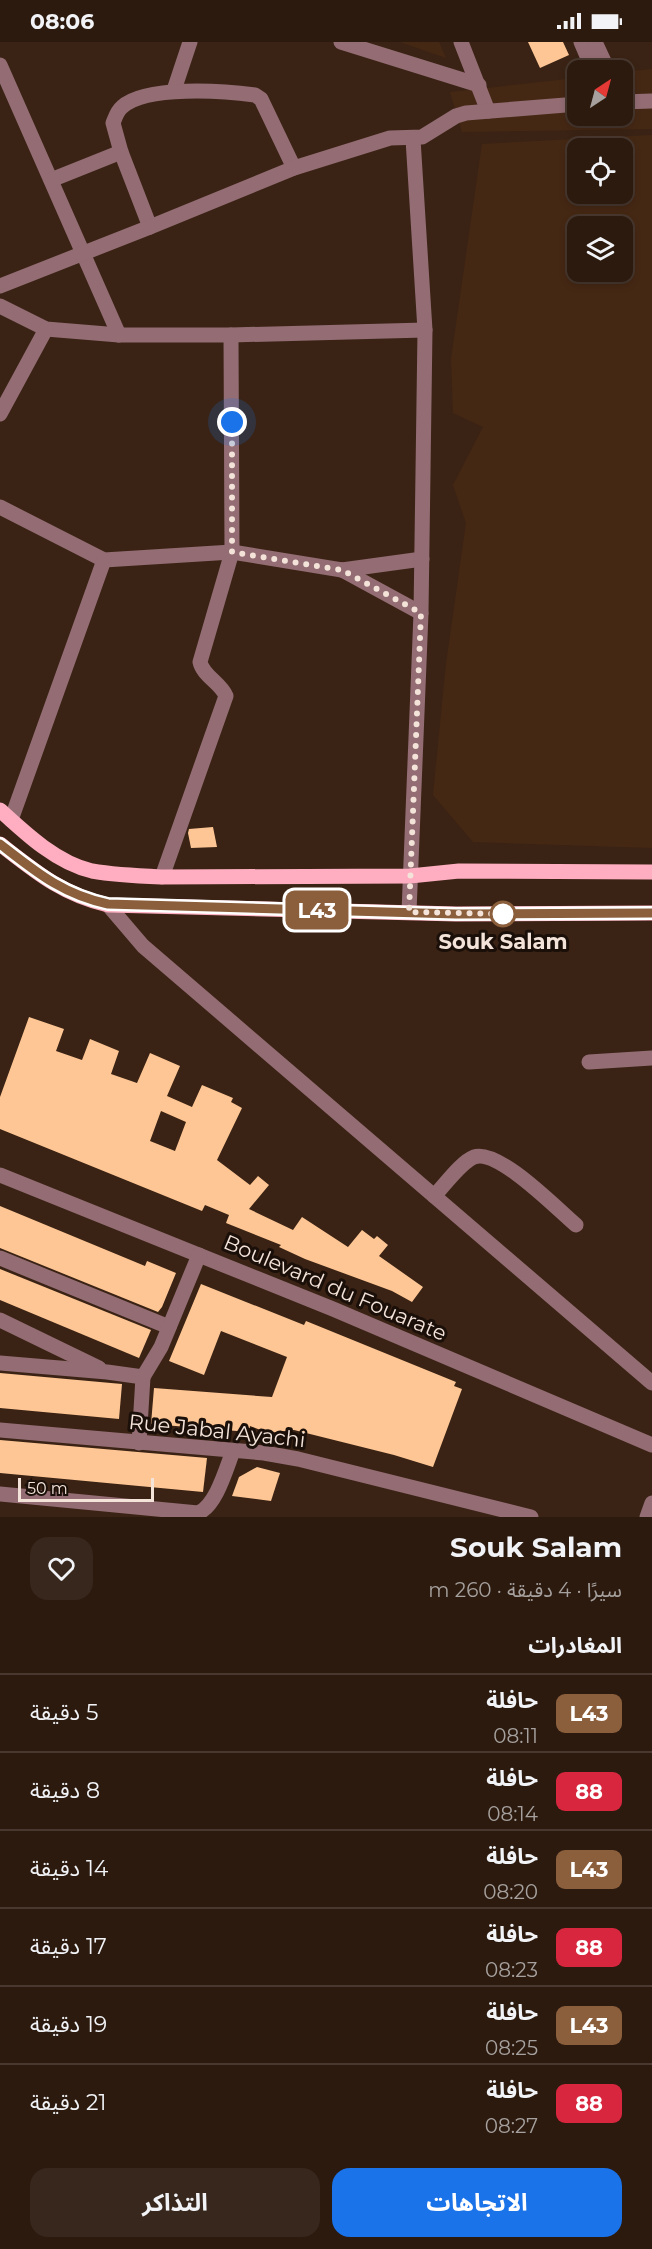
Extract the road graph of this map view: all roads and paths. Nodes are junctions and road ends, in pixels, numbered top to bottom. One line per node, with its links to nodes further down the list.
1 (190, 42): 10 (street)
2 (341, 42): 9 (street)
3 (461, 42): 9 (street)
4 (581, 42): 6 (street)
5 (595, 42): 7 (street)
6 (589, 60)
7 (603, 60)
8 (0, 65): 18 (street)
9 (479, 85): 14 (street)
10 (174, 90): 16 (street); 17 (street)
11 (652, 101): 12 (street)
12 (633, 102)
13 (567, 105): 14 (street)
14 (489, 111): 15 (street)
15 (413, 139): 17 (street); 24 (street)
16 (122, 152): 18 (street); 19 (street)
17 (294, 168): 19 (street)
18 (51, 180): 20 (street)
19 (150, 228): 20 (street)
20 (84, 254): 21 (street); 25 (street)
21 (0, 286)
22 (0, 306): 23 (street)
23 (46, 329): 25 (street); 27 (street)
24 (425, 330): 26 (street); 30 (street)
25 (120, 335): 26 (street)
26 (231, 335): 29 (street)
27 (0, 414)
28 (0, 507): 31 (street)
29 (232, 552): 31 (street); 32 (street); 38 (street)
30 (422, 559): 32 (street); 33 (street)
31 (104, 560): 34 (street)
32 (342, 570): 33 (street)
33 (421, 613): 37 (street)
34 (5, 815): 38 (main road)
35 (0, 844): 39 (main road)
36 (652, 872): 37 (main road)
37 (411, 876): 38 (main road); 40 (street)
38 (162, 877)
39 (108, 904): 40 (main road); 45 (street)
40 (409, 912): 41 (main road)
41 (652, 913)
42 (652, 1058): 43 (street)
43 (589, 1062)
44 (0, 1175): 47 (street, Boulevard du Fouarate)
45 (434, 1196): 46 (street); 54 (street)
46 (576, 1225)
47 (200, 1255): 50 (street); 57 (street, Boulevard du Fouarate)
48 (0, 1258): 50 (street)
49 (0, 1320): 52 (street)
50 (169, 1328): 53 (street)
51 (0, 1363): 52 (street)
52 (107, 1372): 53 (street)
53 (143, 1377): 56 (street)
54 (652, 1383)
55 (0, 1430): 56 (street, Rue Jabal Ayachi)
56 (139, 1443): 58 (street, Rue Jabal Ayachi)
57 (652, 1444)
58 (233, 1451): 59 (street); 61 (street, Rue Jabal Ayachi)
59 (0, 1494)
60 (652, 1503): 62 (street)
61 (531, 1517)
62 (647, 1517)

